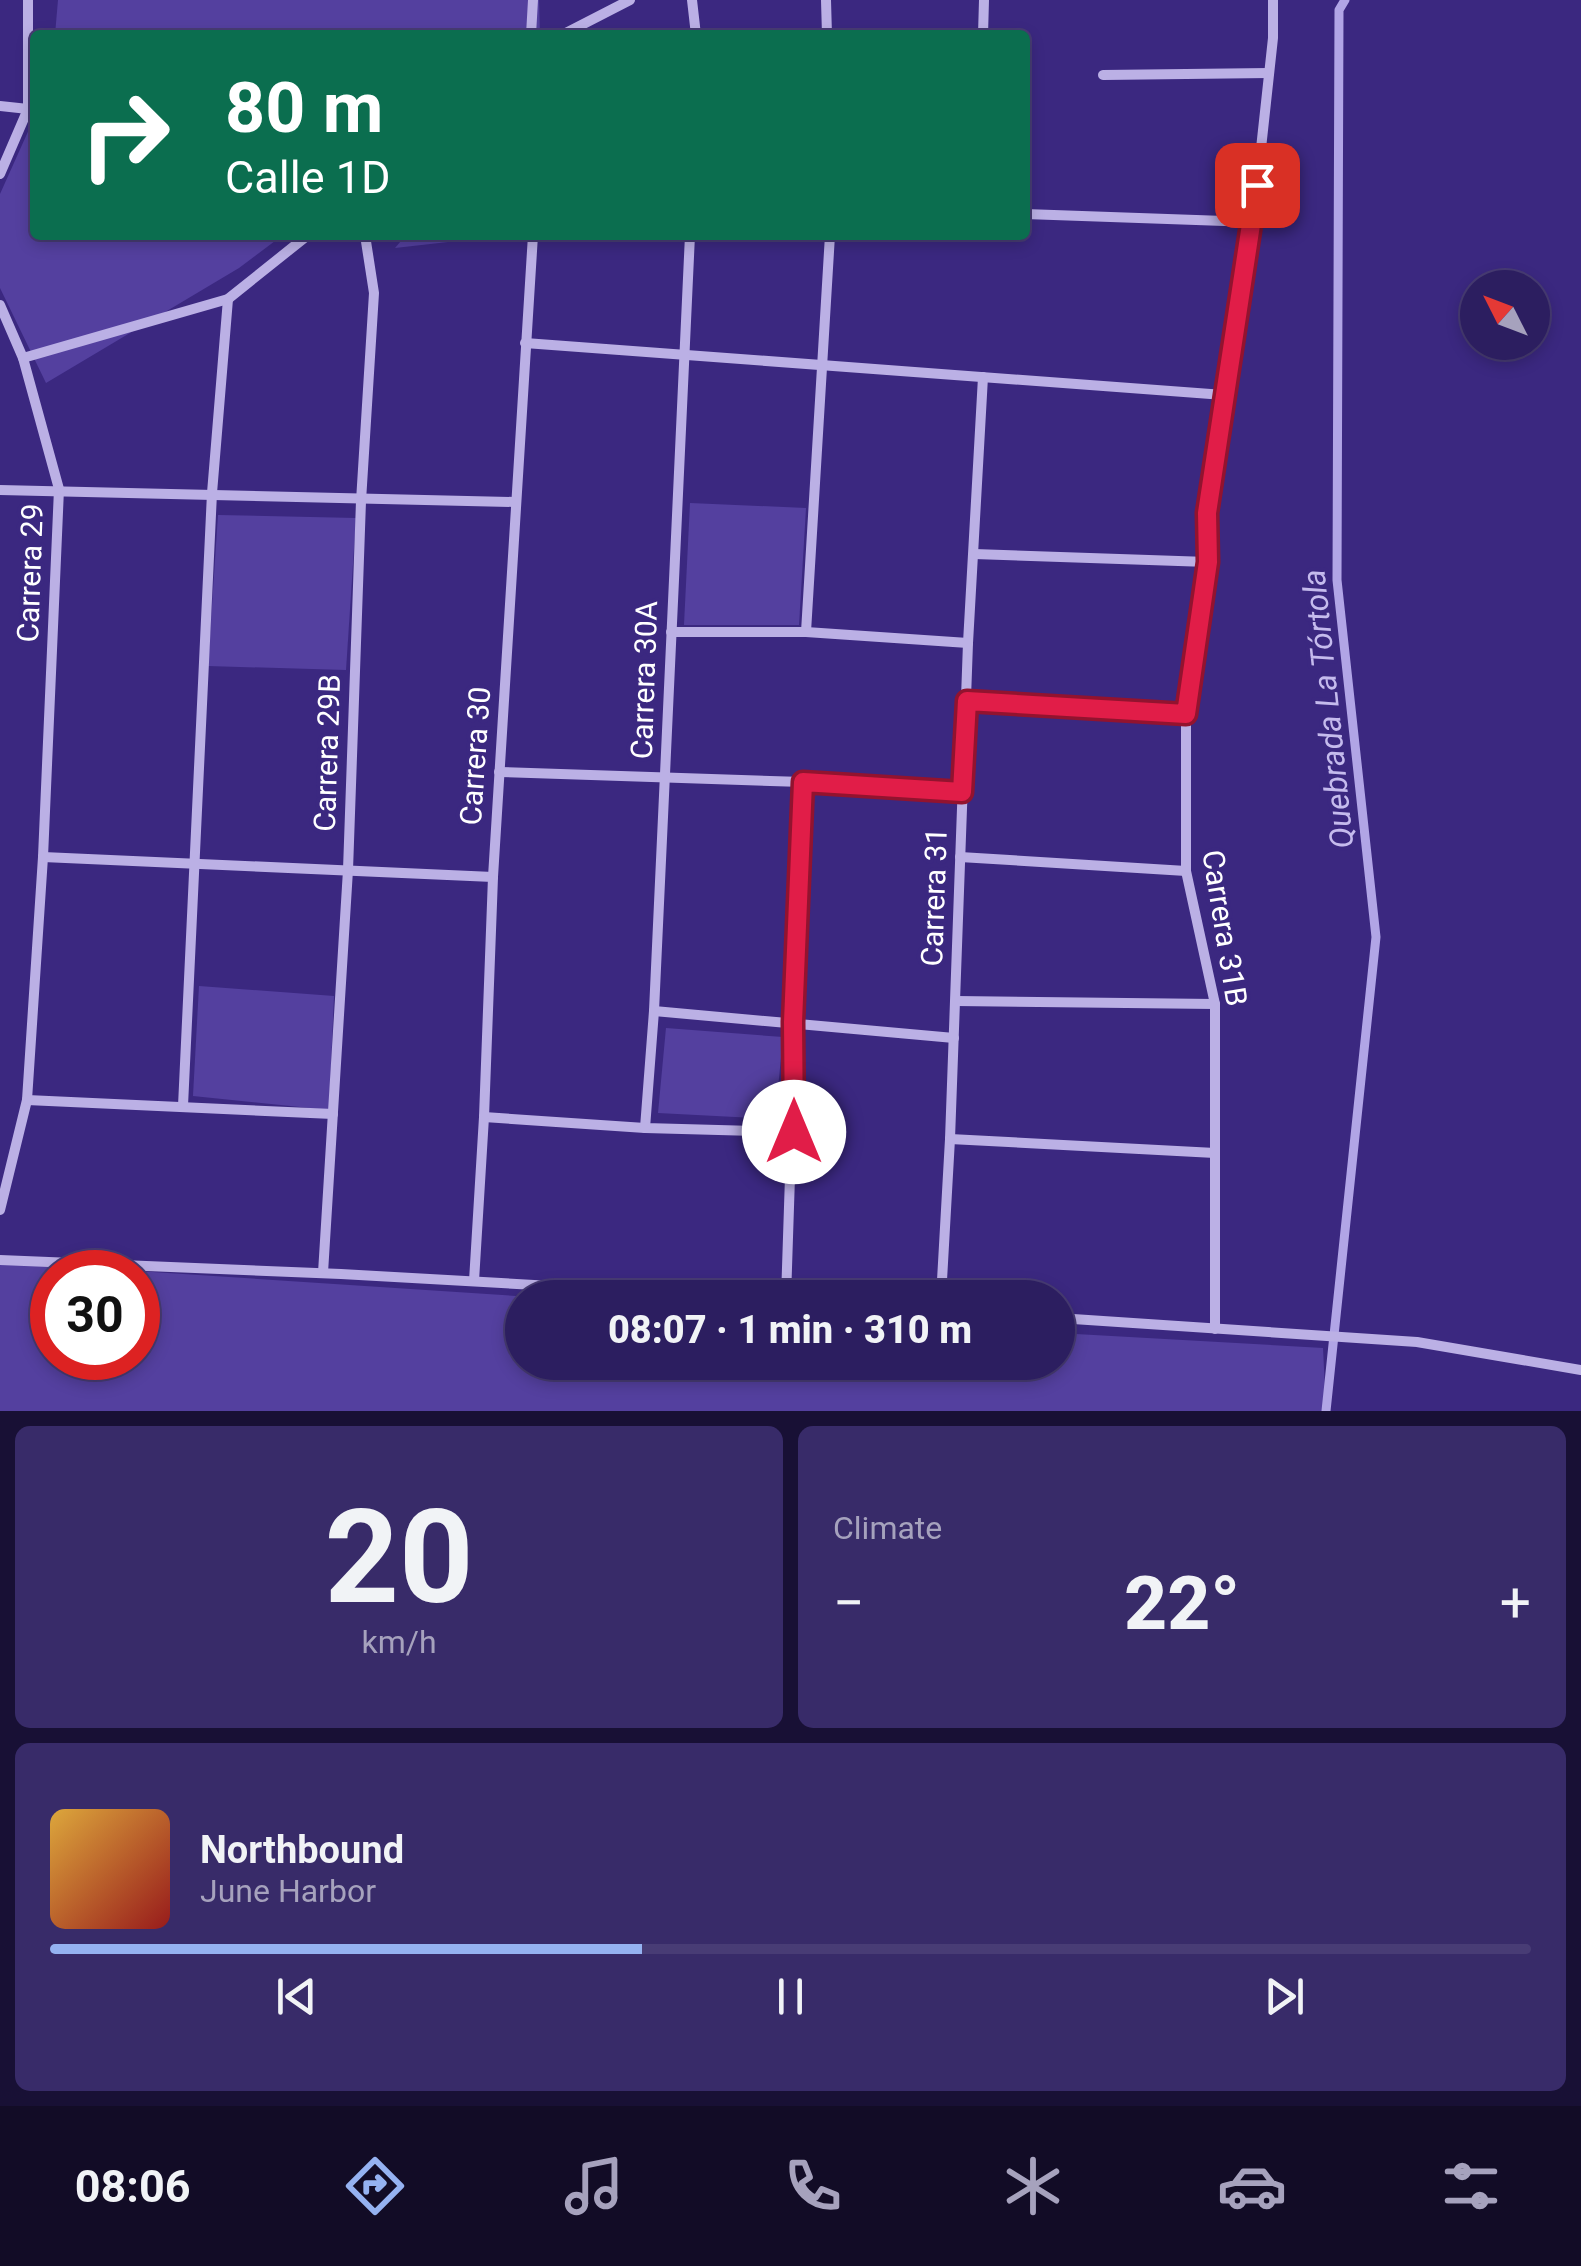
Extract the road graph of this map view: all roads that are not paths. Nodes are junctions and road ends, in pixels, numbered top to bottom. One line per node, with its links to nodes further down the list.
1 (28, 0): 16 (street)
2 (534, 0): 8 (street)
3 (630, 0): 9 (street)
4 (692, 0): 10 (street)
5 (826, 0): 11 (street)
6 (984, 0): 12 (street)
7 (1273, 0): 13 (street, Carrera 31B)
8 (531, 30)
9 (572, 30)
10 (695, 30)
11 (826, 30)
12 (983, 30)
13 (1269, 73): 14 (street); 19 (street, Carrera 31B)
14 (1103, 75)
15 (0, 106): 16 (street)
16 (28, 109): 17 (street)
17 (0, 174)
18 (1030, 214): 19 (street)
19 (1253, 222): 32 (street, Carrera 31B)
20 (302, 240): 25 (street)
21 (366, 240): 36 (street, Carrera 29B)
22 (533, 240): 27 (street, Carrera 30)
23 (690, 240): 28 (street, Carrera 30A)
24 (830, 240): 30 (street)
25 (228, 299): 29 (street); 35 (street)
26 (0, 305): 29 (street, Carrera 29)
27 (525, 343): 28 (street); 37 (street, Carrera 30)
28 (684, 355): 30 (street); 40 (street, Carrera 30A)
29 (23, 358): 33 (street, Carrera 29)
30 (824, 364): 31 (street); 41 (street)
31 (983, 378): 32 (street); 38 (street, Carrera 31)
32 (1224, 396): 39 (street, Carrera 31B)
33 (59, 489): 34 (street); 35 (street); 49 (street, Carrera 29)
34 (0, 490)
35 (212, 493): 36 (street); 51 (street)
36 (361, 501): 37 (street); 52 (street, Carrera 29B)
37 (516, 502): 45 (street, Carrera 30)
38 (974, 554): 39 (street); 42 (street, Carrera 31)
39 (1208, 562): 44 (street, Carrera 31B)
40 (671, 632): 41 (street); 46 (street, Carrera 30A)
41 (806, 632): 42 (street)
42 (968, 643): 43 (street, Carrera 31)
43 (967, 701): 44 (street); 48 (street, Carrera 31)
44 (1186, 714): 53 (street, Carrera 31B)
45 (499, 772): 46 (street); 54 (street, Carrera 30)
46 (665, 778): 47 (street); 57 (street, Carrera 30A)
47 (803, 782): 48 (street); 58 (street)
48 (962, 792): 50 (street, Carrera 31)
49 (44, 857): 51 (street); 60 (street, Carrera 29)
50 (960, 857): 53 (street); 55 (street, Carrera 31)
51 (197, 862): 52 (street); 61 (street)
52 (348, 870): 54 (street); 62 (street, Carrera 29B)
53 (1186, 872): 56 (street, Carrera 31B)
54 (492, 876): 63 (street, Carrera 30)
55 (956, 1001): 56 (street); 59 (street, Carrera 31)
56 (1214, 1004): 67 (street, Carrera 31B)
57 (654, 1010): 58 (street); 64 (street, Carrera 30A)
58 (793, 1022): 59 (street); 65 (street)
59 (954, 1038): 66 (street, Carrera 31)
60 (27, 1100): 61 (street); 68 (street, Carrera 29)
61 (182, 1106): 62 (street)
62 (333, 1114): 70 (street, Carrera 29B)
63 (484, 1117): 64 (street); 73 (street, Carrera 30)
64 (645, 1128): 65 (street)
65 (794, 1132): 71 (street)
66 (950, 1139): 67 (street); 72 (street, Carrera 31)
67 (1216, 1153): 76 (street, Carrera 31B)
68 (0, 1210)
69 (0, 1260): 70 (street)
70 (323, 1273): 73 (street)
71 (787, 1280)
72 (942, 1280)
73 (474, 1281): 74 (street)
74 (505, 1283)
75 (1075, 1319): 76 (street)
76 (1215, 1330): 77 (street)
77 (1581, 1370)

